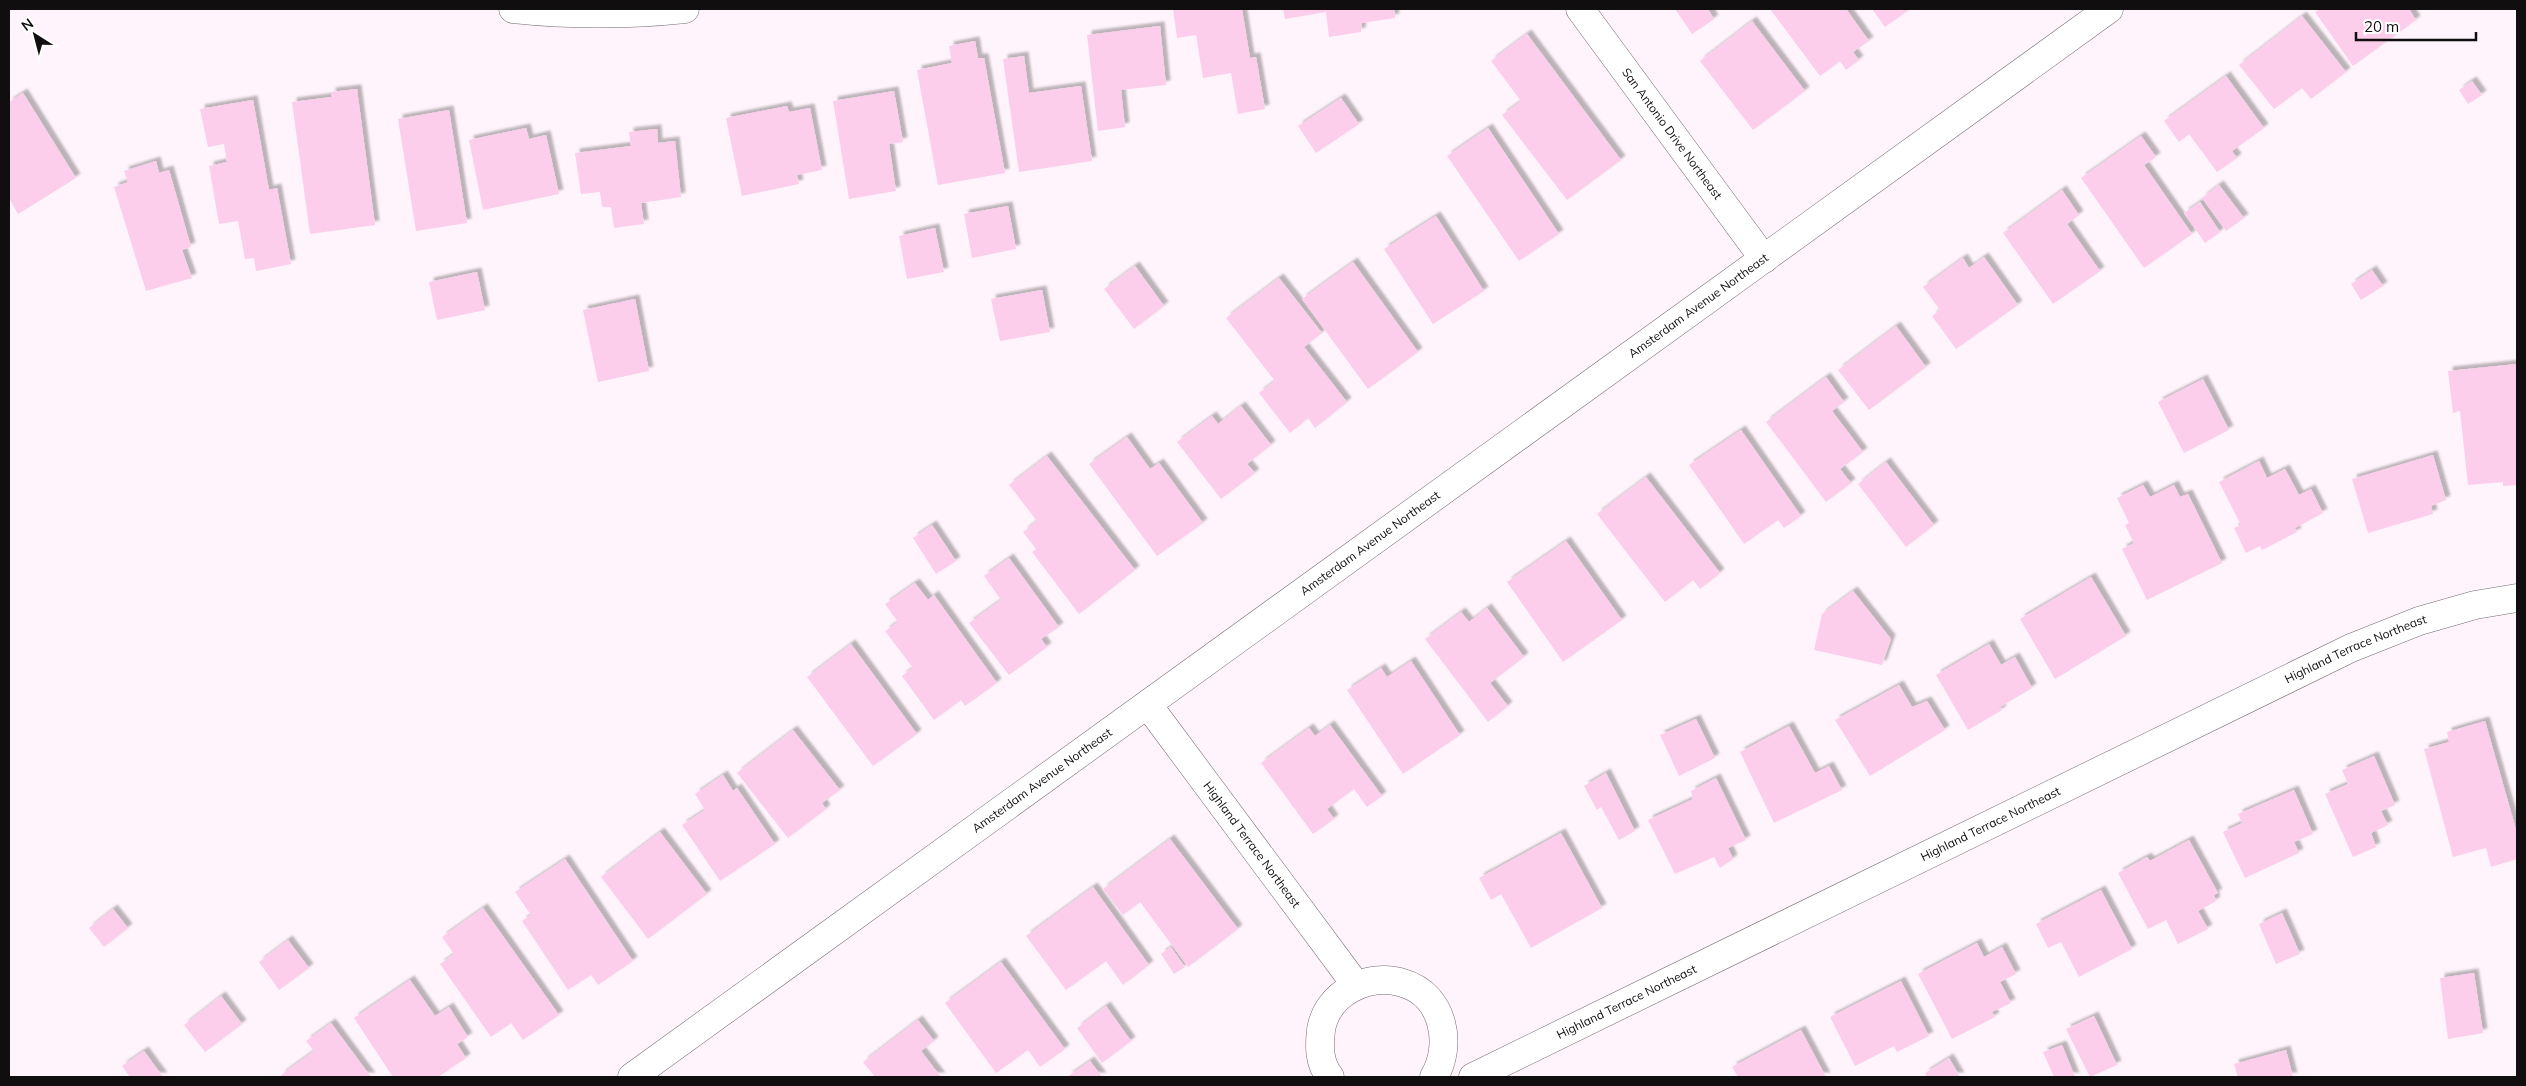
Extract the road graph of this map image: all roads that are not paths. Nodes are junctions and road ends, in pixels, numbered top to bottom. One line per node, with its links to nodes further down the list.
1 (513, 9): 2 (street)
2 (685, 9)
3 (1580, 9): 5 (street, San Antonio Drive Northeast)
4 (2109, 9): 5 (street, Amsterdam Avenue Northeast)
5 (1764, 259): 7 (street, Amsterdam Avenue Northeast)
6 (2517, 598): 12 (street, Highland Terrace Northeast)
7 (1148, 705): 8 (street, Highland Terrace Northeast); 9 (street, Amsterdam Avenue Northeast)
8 (1356, 985): 10 (street); 11 (street)
9 (632, 1077)
10 (1330, 1077)
11 (1434, 1077)
12 (1473, 1077)

